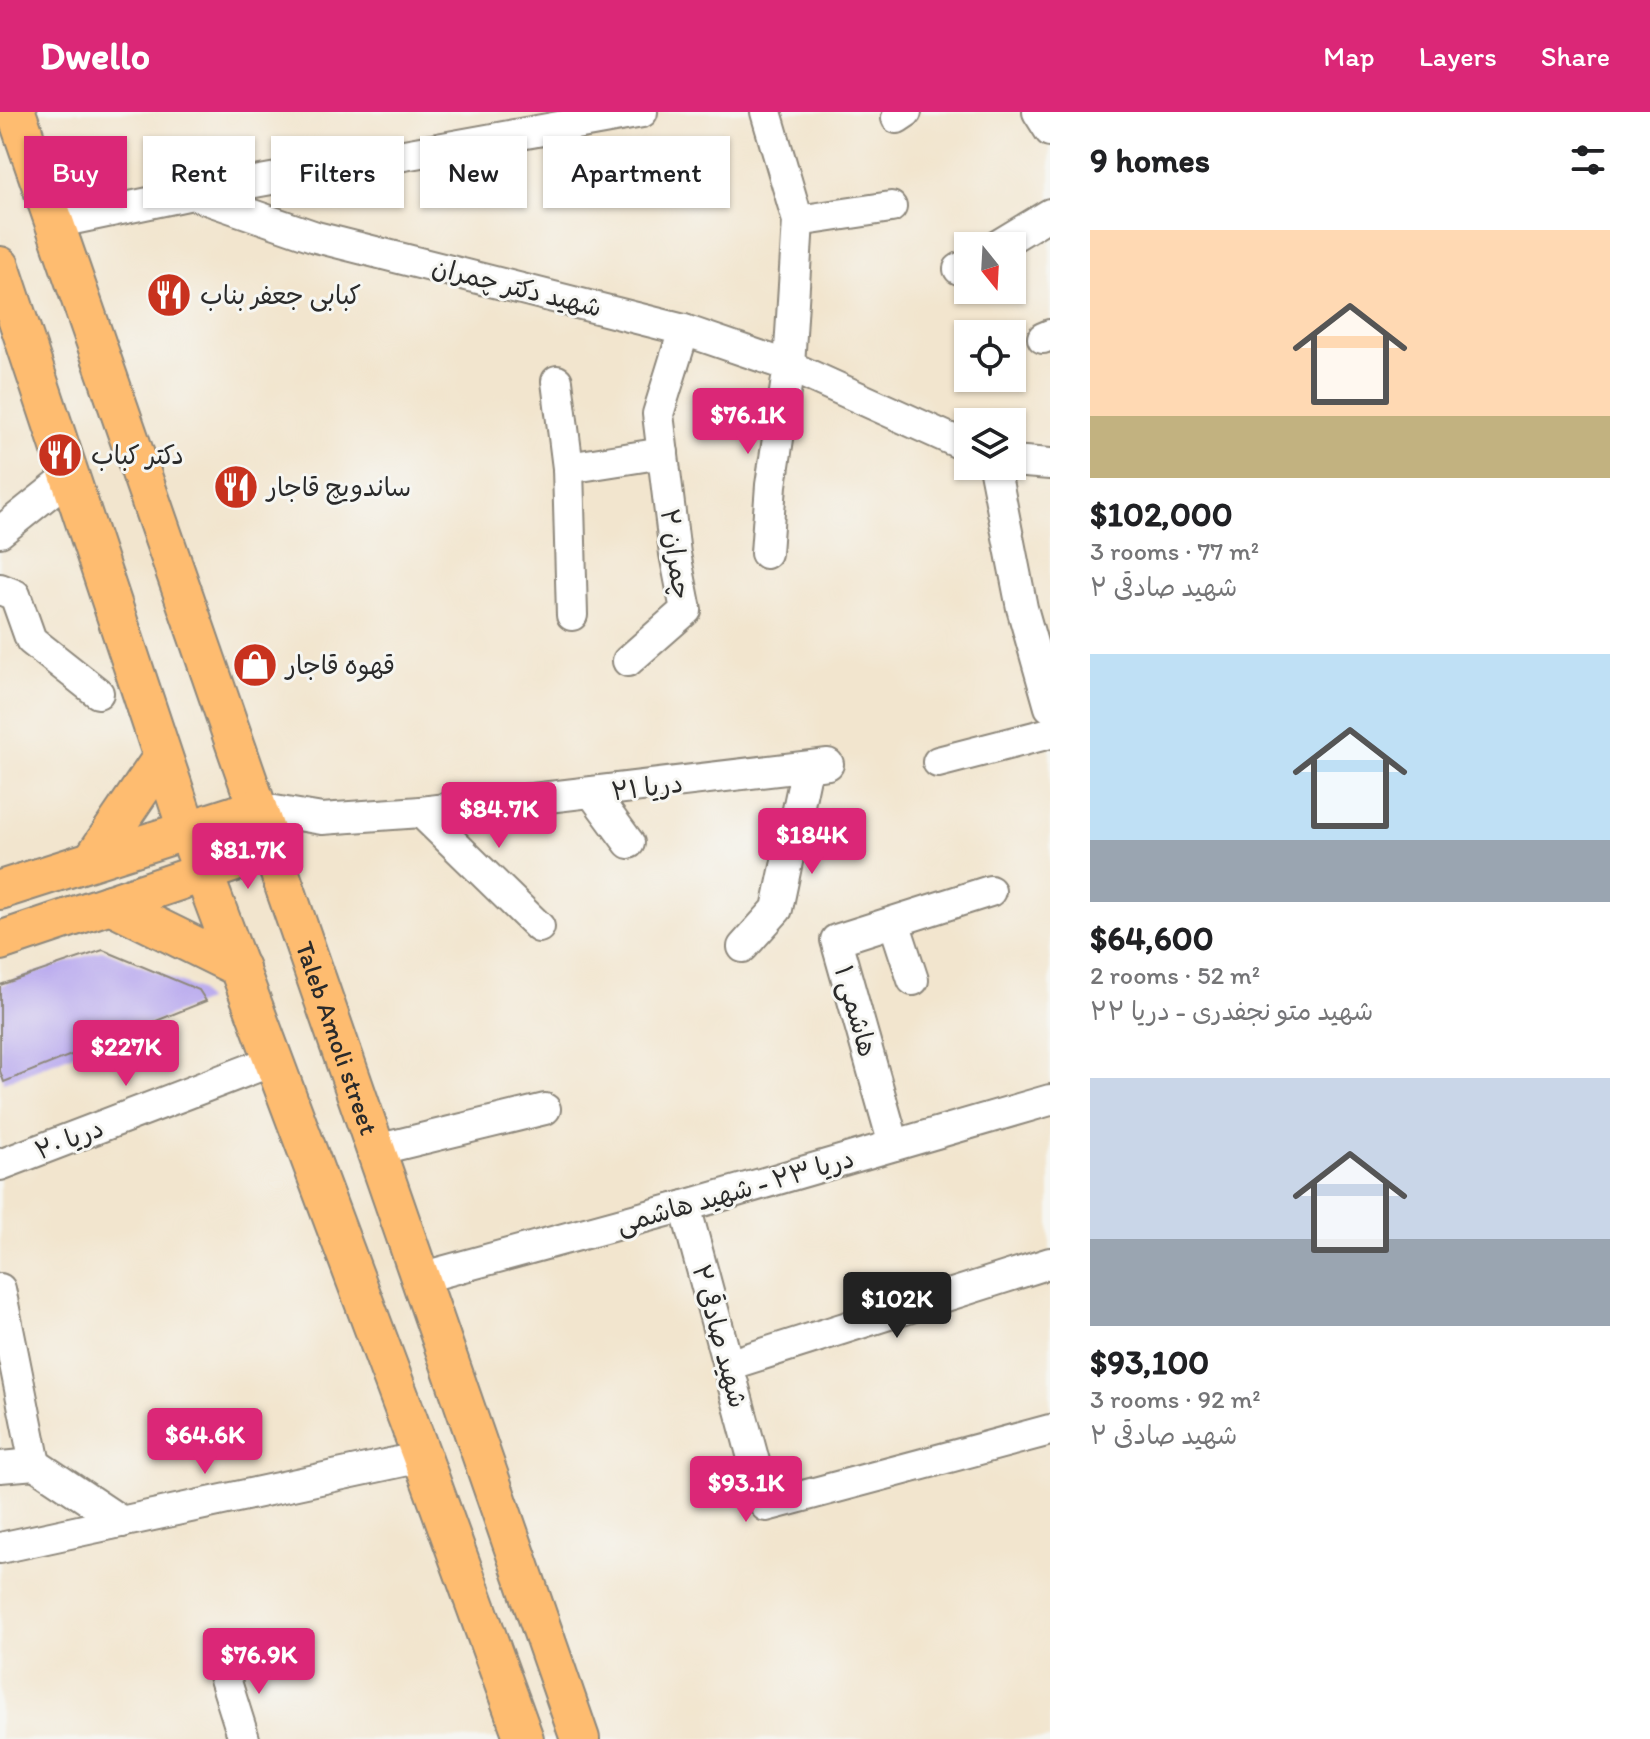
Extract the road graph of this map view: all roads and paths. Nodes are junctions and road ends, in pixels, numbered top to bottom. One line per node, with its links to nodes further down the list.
1 (16, 112): 12 (main road, Taleb Amoli street)
2 (642, 112): 6 (street)
3 (766, 112): 11 (street)
4 (1038, 112): 5 (street)
5 (1050, 131)
6 (255, 183)
7 (143, 204): 12 (street)
8 (891, 207): 11 (street)
9 (232, 208): 16 (street, شهید دکتر چمران)
10 (1050, 214): 13 (street)
11 (798, 221): 17 (street)
12 (54, 223): 37 (main road, Taleb Amoli street)
13 (1020, 232)
14 (0, 266): 15 (main road)
15 (10, 328): 24 (main road)
16 (684, 330): 17 (street, شهید دکتر چمران); 20 (street, چمران ۲)
17 (789, 366): 19 (street, شهید دکتر چمران); 27 (street)
18 (557, 381): 23 (street)
19 (954, 441)
20 (663, 453): 23 (street); 30 (street, چمران ۲)
21 (1026, 462): 22 (street)
22 (1050, 464)
23 (568, 468): 29 (street)
24 (70, 476): 26 (street); 34 (main road)
25 (997, 480): 32 (street)
26 (0, 532)
27 (766, 553)
28 (0, 589): 31 (street)
29 (572, 615)
30 (628, 661)
31 (98, 693)
32 (1050, 707)
33 (1050, 733): 35 (street)
34 (162, 758): 40 (main road); 43 (main road)
35 (938, 762)
36 (593, 794): 38 (street, دریا ۲۱); 41 (street); 51 (street, دریا ۲۱)
37 (257, 808): 39 (street, دریا ۲۱); 40 (main road); 42 (main road, Taleb Amoli street)
38 (421, 812): 39 (street, دریا ۲۱); 49 (street)
39 (322, 819): 42 (street, دریا ۲۱)
40 (188, 832): 43 (main road); 44 (main road)
41 (629, 843)
42 (271, 850): 44 (main road); 58 (main road, Taleb Amoli street)
43 (94, 858): 45 (main road)
44 (204, 874): 47 (main road); 52 (main road)
45 (0, 890)
46 (990, 891): 48 (street, هاشمی ۱)
47 (110, 904): 50 (main road); 52 (main road)
48 (894, 922): 53 (street); 57 (street, هاشمی ۱)
49 (539, 927)
50 (0, 941)
51 (743, 947)
52 (240, 968): 54 (main road)
53 (913, 980)
54 (272, 1061): 59 (street, دریا ۲۰); 66 (main road)
55 (1050, 1100): 57 (street, دریا ۲۳ - شهید هاشمی)
56 (545, 1109): 58 (street)
57 (894, 1145): 60 (street, دریا ۲۳ - شهید هاشمی)
58 (376, 1150): 62 (main road, Taleb Amoli street)
59 (0, 1165)
60 (685, 1206): 62 (street, دریا ۲۳ - شهید هاشمی); 64 (street, شهید صادقی ۲)
61 (1050, 1263): 64 (street)
62 (420, 1278): 74 (main road, Taleb Amoli street)
63 (0, 1289): 67 (street)
64 (728, 1365): 65 (street, شهید صادقی ۲)
65 (1050, 1430)
66 (422, 1457): 69 (street); 73 (main road)
67 (35, 1464): 68 (street); 69 (street)
68 (0, 1467)
69 (122, 1522): 70 (street)
70 (0, 1548)
71 (222, 1669): 72 (street)
72 (244, 1739)
73 (524, 1739)
74 (580, 1739)

